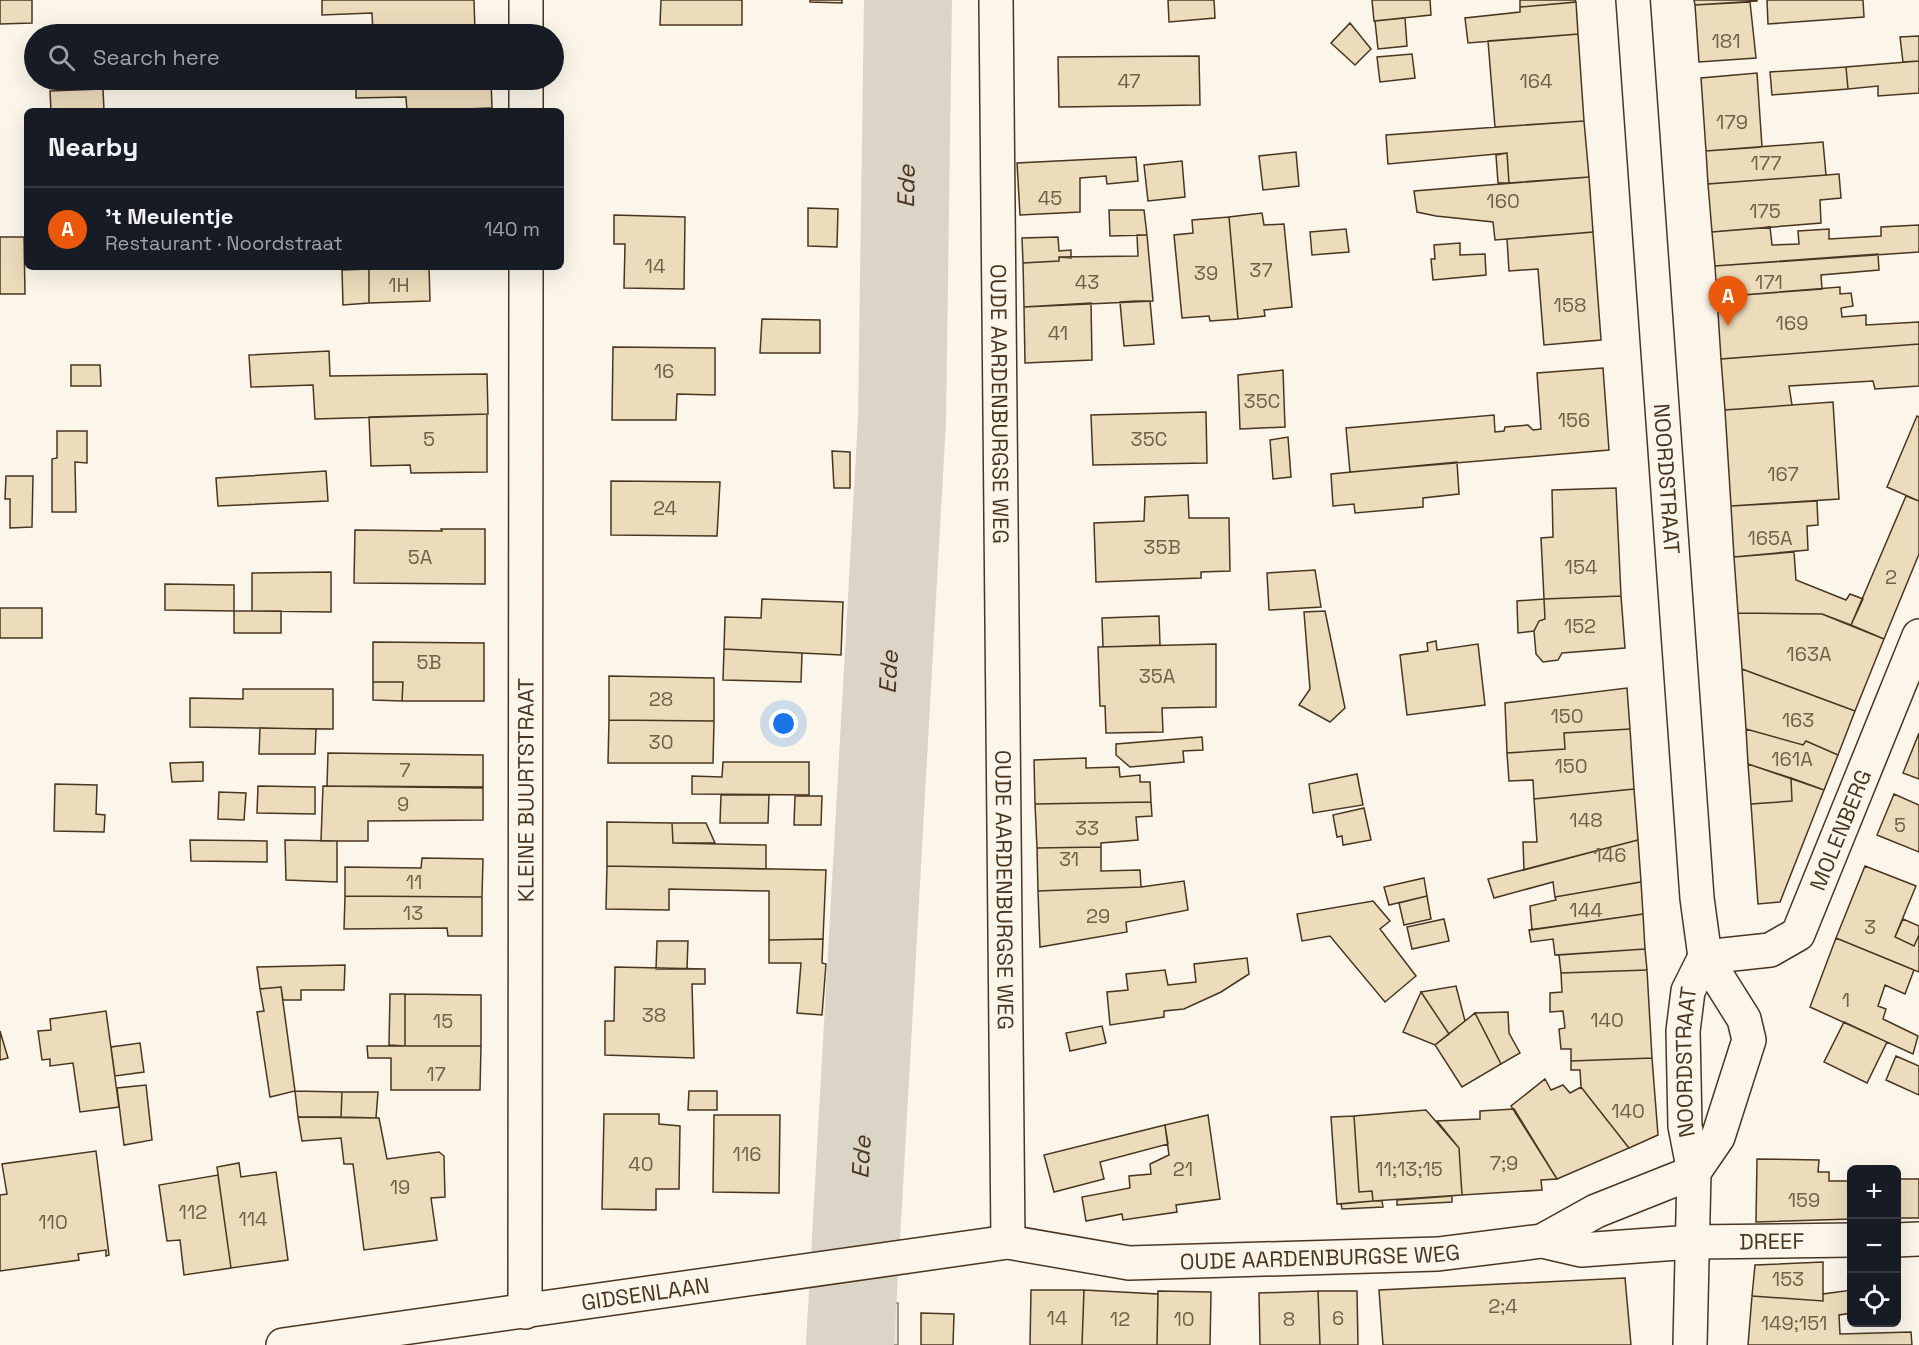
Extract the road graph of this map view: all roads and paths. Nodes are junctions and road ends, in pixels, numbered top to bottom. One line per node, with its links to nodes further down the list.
1 (526, 0): 4 (street)
2 (996, 0): 15 (street, OUDE AARDENBURGSE WEG)
3 (1632, 0): 9 (street, NOORDSTRAAT)
4 (526, 24)
5 (526, 90): 6 (street)
6 (526, 108)
7 (526, 270): 17 (street, KLEINE BUURTSTRAAT)
8 (1919, 636): 9 (street, MOLENBERG)
9 (1705, 957): 10 (street, NOORDSTRAAT); 10 (street, NOORDSTRAAT)
10 (1694, 1172): 14 (street, OUDE AARDENBURGSE WEG); 16 (street, NOORDSTRAAT)
11 (1919, 1239): 13 (street)
12 (1847, 1240): 16 (street, DREEF)
13 (1901, 1240)
14 (1542, 1241): 15 (street, OUDE AARDENBURGSE WEG); 16 (street, OUDE AARDENBURGSE WEG)
15 (1008, 1242): 17 (street, GIDSENLAAN)
16 (1692, 1242): 19 (street, NOORDSTRAAT)
17 (525, 1312): 18 (street, GIDSENLAAN)
18 (283, 1345)
19 (1690, 1345)

